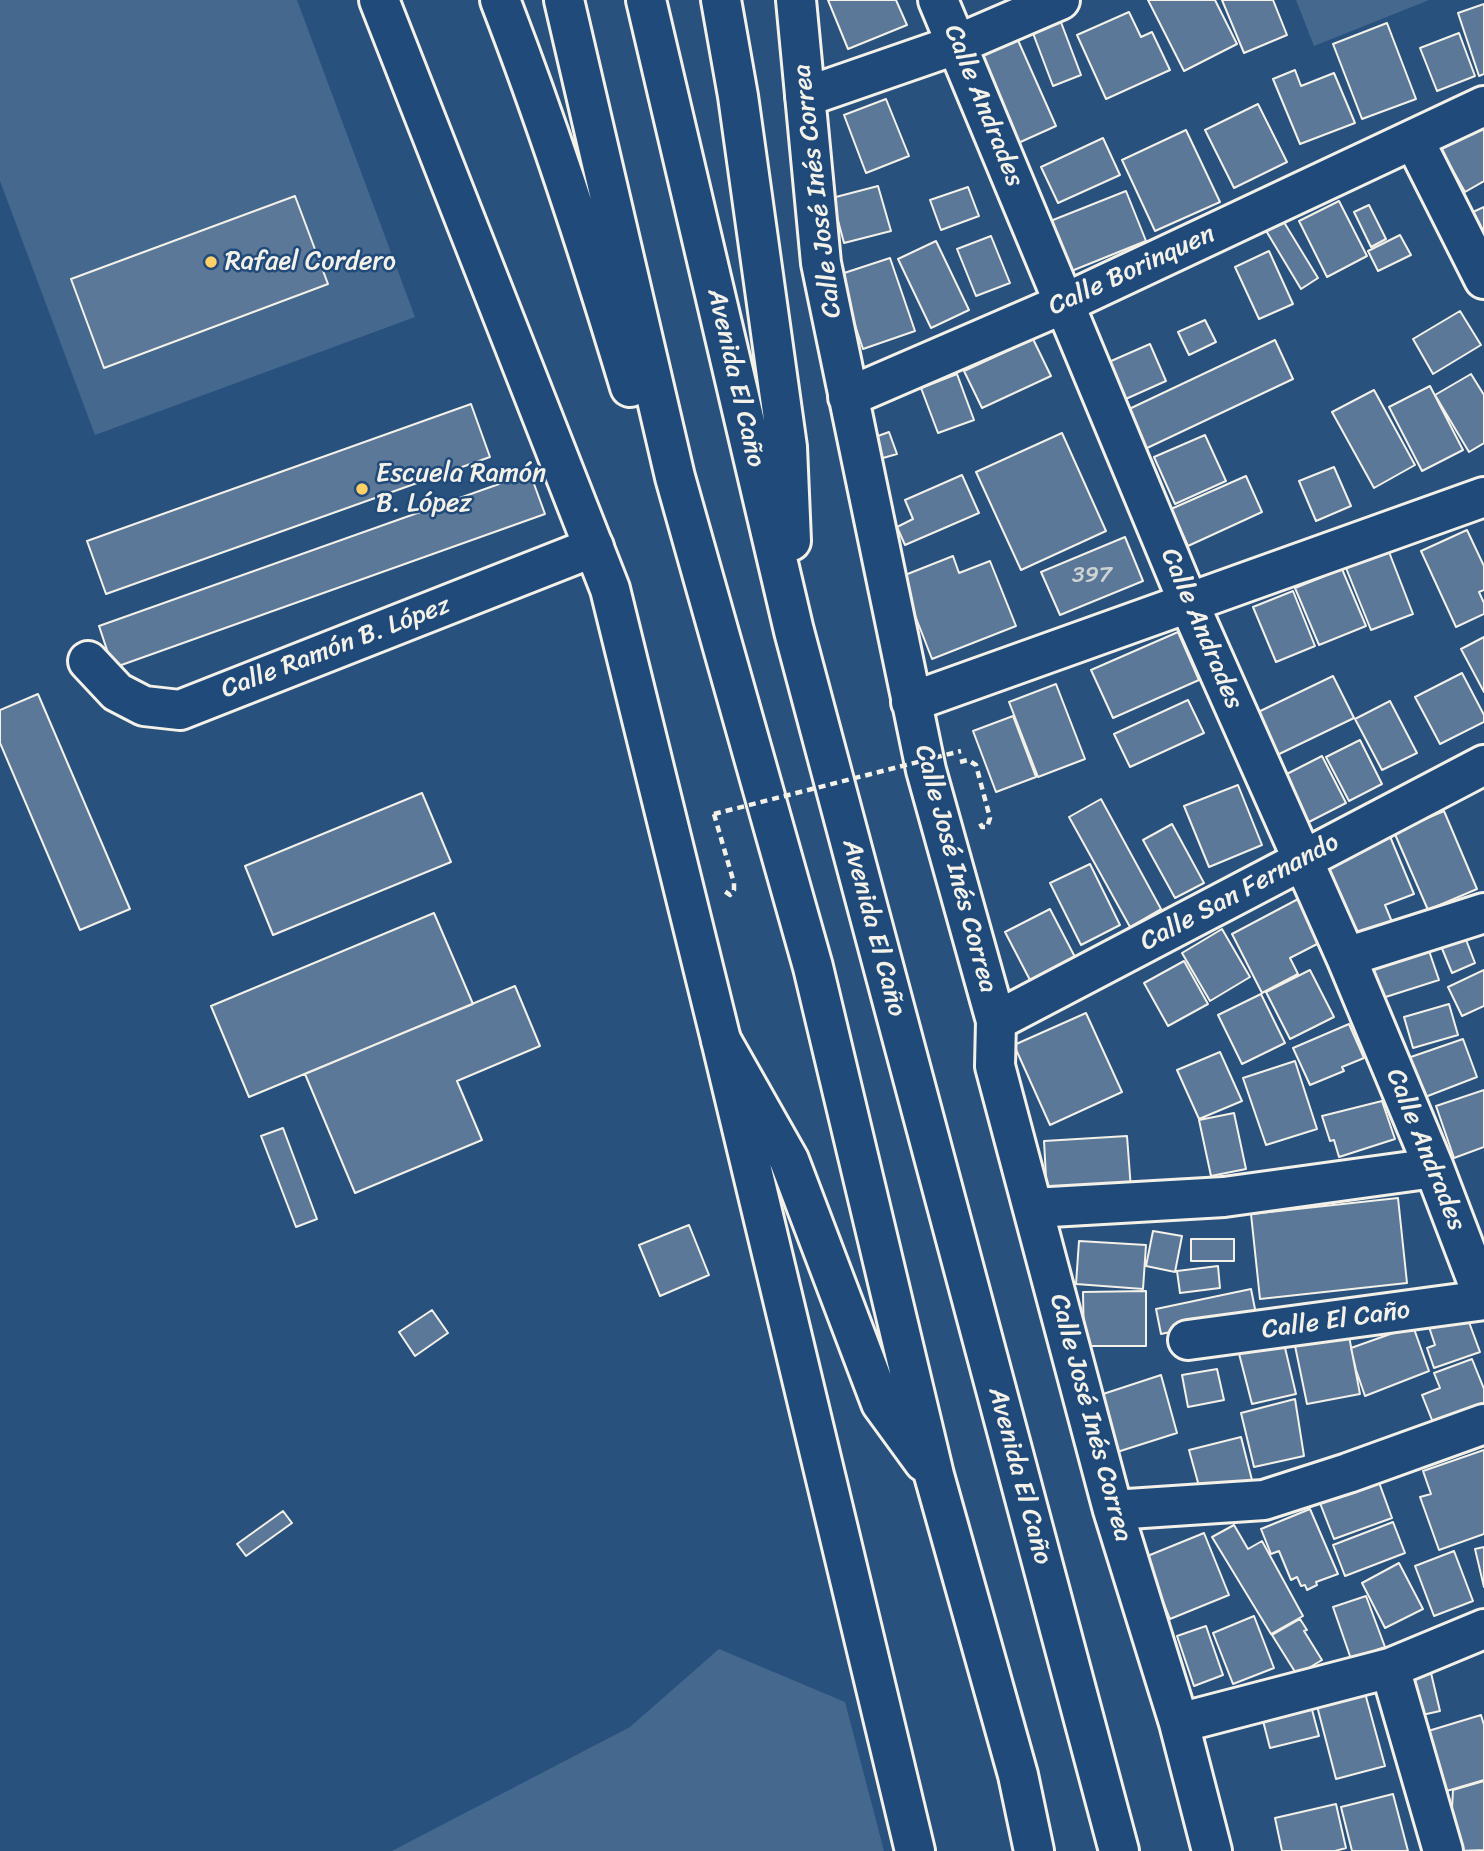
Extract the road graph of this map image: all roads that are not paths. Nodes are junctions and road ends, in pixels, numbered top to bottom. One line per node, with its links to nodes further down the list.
1 (379, 0): 18 (main road)
2 (500, 0): 16 (main road)
3 (564, 0): 16 (main road)
4 (646, 0): 20 (main road, Avenida El Caño)
5 (721, 0): 20 (main road)
6 (796, 0): 10 (main road, Calle José Inés Correa)
7 (939, 0): 9 (main road, Calle Andrades)
8 (1060, 0): 9 (main road)
9 (958, 44): 10 (main road); 14 (main road, Calle Andrades)
10 (805, 97): 15 (main road, Calle José Inés Correa)
11 (1484, 106): 12 (main road, Calle Borinquen)
12 (1414, 140): 13 (main road); 14 (main road, Calle Borinquen)
13 (1484, 279)
14 (1063, 304): 15 (main road, Calle Borinquen); 19 (main road, Calle Andrades)
15 (848, 397): 22 (main road, Calle José Inés Correa)
16 (675, 477): 35 (main road)
17 (1484, 497): 19 (main road)
18 (594, 547): 21 (main road, Calle Ramón B. López); 28 (main road)
19 (1189, 604): 22 (main road); 24 (main road, Calle Andrades)
20 (794, 631): 42 (main road, Avenida El Caño)
21 (88, 661)
22 (912, 702): 27 (main road, Calle José Inés Correa)
23 (1484, 765): 24 (main road, Calle San Fernando)
24 (1302, 861): 26 (main road, Calle Andrades); 27 (main road, Calle San Fernando)
25 (1484, 913): 26 (main road)
26 (1346, 957): 29 (main road, Calle Andrades)
27 (996, 1021): 30 (main road, Calle José Inés Correa)
28 (721, 1041): 35 (main road); 40 (main road)
29 (1434, 1168): 30 (main road); 31 (main road, Calle Andrades)
30 (1033, 1208): 36 (main road, Calle José Inés Correa)
31 (1476, 1253): 32 (main road, Calle Andrades)
32 (1484, 1299): 33 (main road, Calle El Caño)
33 (1188, 1340)
34 (1484, 1424): 36 (main road)
35 (934, 1475): 41 (main road)
36 (1113, 1510): 39 (main road, Calle José Inés Correa)
37 (1484, 1629): 38 (main road)
38 (1390, 1668): 39 (main road); 44 (main road)
39 (1179, 1723): 43 (main road, Calle José Inés Correa)
40 (915, 1851)
41 (1034, 1851)
42 (1119, 1851)
43 (1212, 1851)
44 (1443, 1851)

